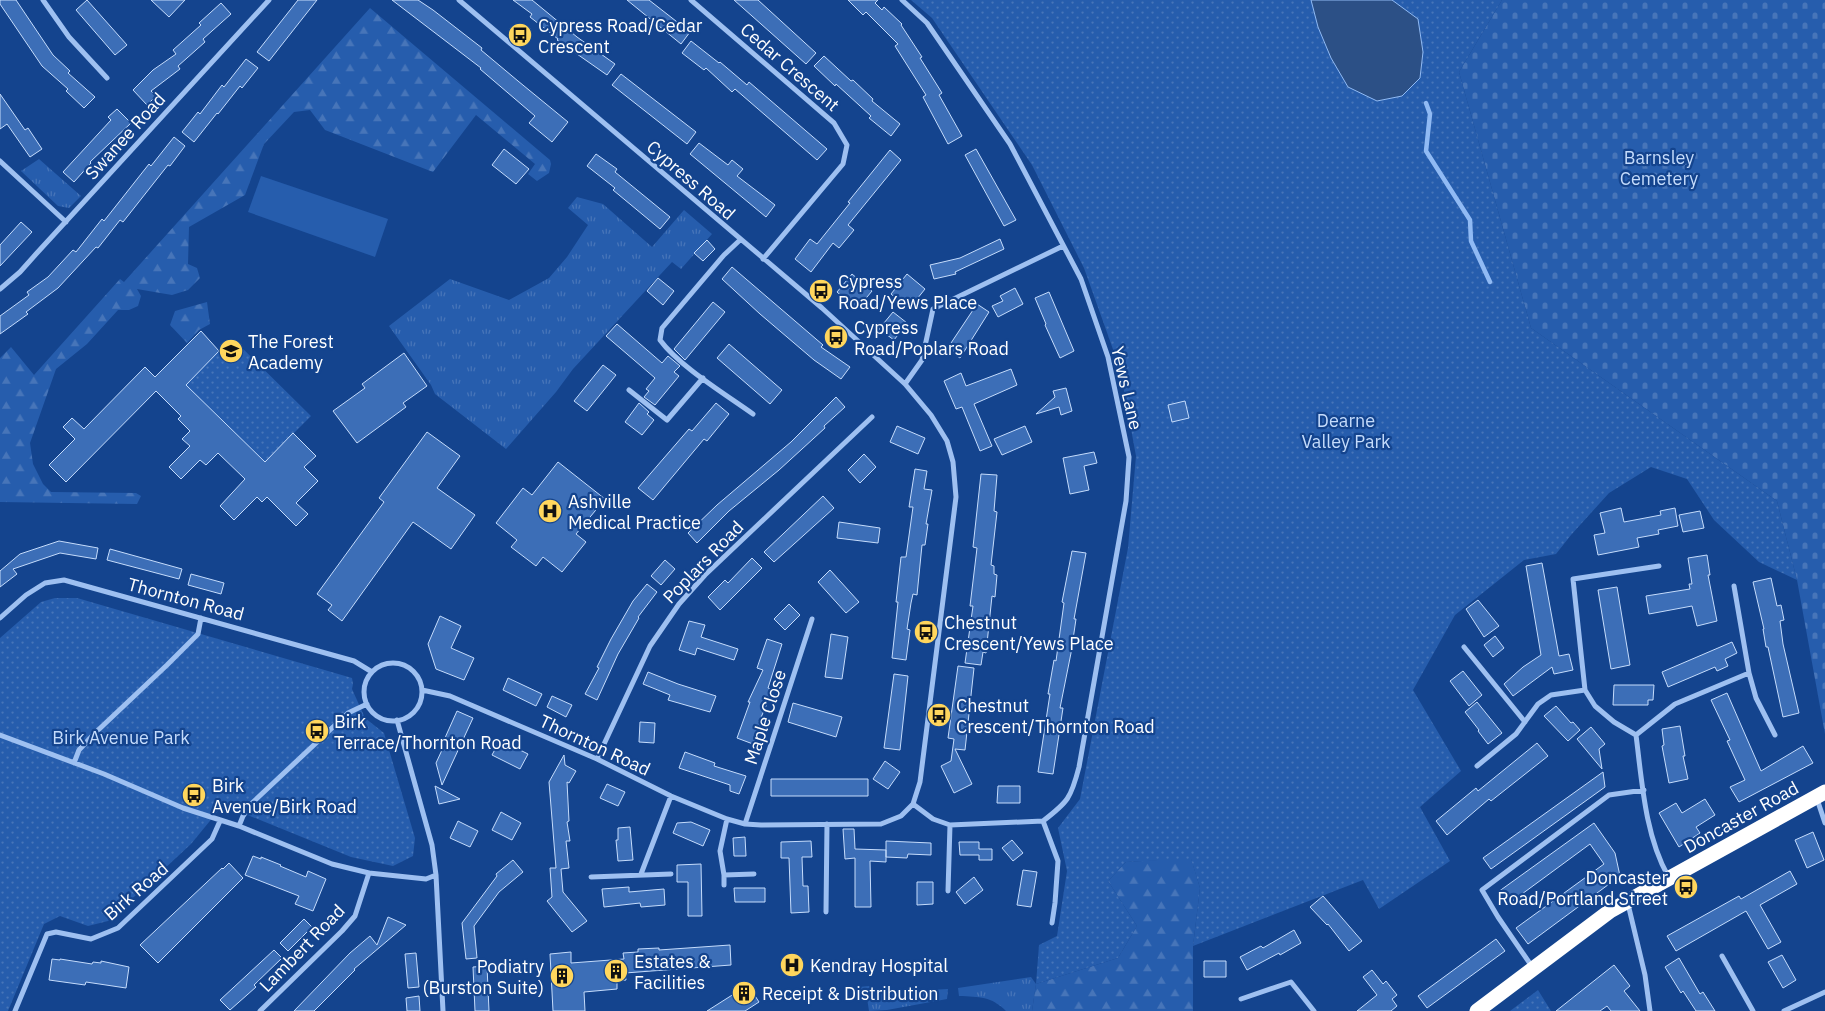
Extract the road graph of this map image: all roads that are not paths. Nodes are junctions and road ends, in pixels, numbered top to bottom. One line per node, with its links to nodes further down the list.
1 (268, 0): 8 (street, Swanee Road)
2 (459, 0): 9 (street, Cypress Road)
3 (902, 0): 10 (street, Yews Lane)
4 (45, 1): 6 (street)
5 (695, 1): 11 (street, Cedar Crescent)
6 (106, 78)
7 (0, 161): 8 (street)
8 (66, 222): 12 (street, Swanee Road)
9 (740, 240): 11 (street, Cypress Road); 13 (street)
10 (1063, 246): 14 (street); 43 (street, Yews Lane)
11 (763, 259): 14 (street, Cypress Road)
12 (0, 289)
13 (703, 378): 15 (street); 16 (street)
14 (904, 384): 40 (street, Cypress Road)
15 (629, 390)
16 (753, 414)
17 (872, 417): 34 (street, Poplars Road)
18 (1659, 566): 27 (street)
19 (1734, 586): 25 (street)
20 (0, 618): 21 (street, Thornton Road)
21 (201, 618): 24 (street, Thornton Road); 35 (street)
22 (812, 619): 45 (street, Maple Close)
23 (1464, 647): 30 (street)
24 (372, 672): 26 (street); 28 (street)
25 (1749, 673): 32 (street); 33 (street)
26 (422, 690): 29 (street); 34 (street, Thornton Road)
27 (1585, 690): 30 (street); 32 (street)
28 (367, 704): 29 (street); 48 (street)
29 (397, 720): 53 (street)
30 (1525, 722): 36 (street)
31 (0, 735): 35 (street)
32 (1636, 735): 37 (street)
33 (1775, 735)
34 (597, 759): 39 (street, Thornton Road)
35 (74, 763): 42 (street)
36 (1477, 766)
37 (1644, 790): 56 (street); 63 (street)
38 (1821, 794): 44 (street); 56 (highway, Doncaster Road)
39 (671, 796): 41 (street, Thornton Road); 50 (street)
40 (912, 804): 46 (street, Thornton Road); 47 (street)
41 (727, 819): 45 (street, Thornton Road); 54 (street)
42 (220, 821): 48 (street); 66 (street, Birk Road)
43 (1043, 821): 47 (street); 61 (street)
44 (1825, 823)
45 (745, 824): 46 (street, Thornton Road)
46 (827, 824): 60 (street)
47 (950, 825): 58 (street)
48 (240, 826): 49 (street)
49 (369, 873): 53 (street); 67 (street, Lambert Road)
50 (641, 874): 51 (street); 55 (street)
51 (671, 874)
52 (754, 874): 54 (street)
53 (436, 875): 68 (street)
54 (724, 875): 57 (street)
55 (591, 878)
56 (1669, 878): 59 (highway, Doncaster Road)
57 (724, 885)
58 (948, 891)
59 (1628, 901): 63 (highway, Doncaster Road); 71 (street)
60 (826, 912)
61 (1052, 923)
62 (1722, 956): 72 (street)
63 (1533, 968): 70 (highway, Doncaster Road)
64 (1825, 992): 73 (street)
65 (1241, 999): 69 (street)
66 (15, 1011)
67 (260, 1011)
68 (443, 1011)
69 (1314, 1011)
70 (1477, 1011)
71 (1650, 1011)
72 (1753, 1011)
73 (1784, 1011)

